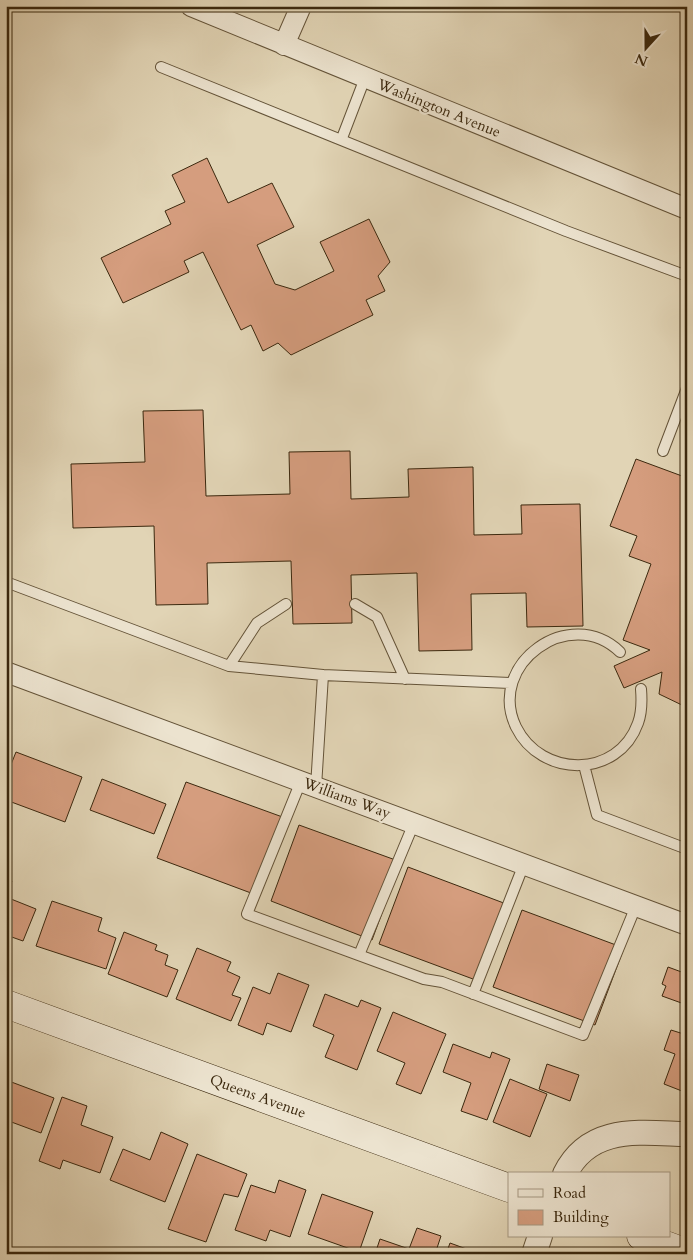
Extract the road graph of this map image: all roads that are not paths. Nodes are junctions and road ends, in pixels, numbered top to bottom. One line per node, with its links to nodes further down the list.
1 (191, 6): 3 (street, Washington Avenue)
2 (301, 6): 3 (street)
3 (284, 45): 5 (street, Washington Avenue)
4 (161, 67): 6 (lane)
5 (365, 78): 6 (lane); 7 (street, Washington Avenue)
6 (342, 138): 8 (lane)
7 (687, 209)
8 (687, 276)
9 (687, 388): 10 (lane)
10 (663, 451)
11 (6, 582): 15 (lane)
12 (286, 604): 15 (lane)
13 (355, 604): 18 (lane)
14 (620, 652): 19 (lane)
15 (229, 666): 17 (lane)
16 (6, 672): 22 (street, Williams Way)
17 (323, 675): 18 (lane); 22 (lane)
18 (405, 679): 19 (lane)
19 (512, 683): 21 (lane)
20 (641, 689): 21 (lane)
21 (584, 765): 24 (lane)
22 (309, 784): 23 (street, Williams Way); 28 (lane)
23 (414, 823): 25 (street, Williams Way); 28 (lane)
24 (687, 849)
25 (524, 864): 26 (street, Williams Way); 29 (lane)
26 (636, 906): 27 (street, Williams Way); 29 (lane)
27 (687, 925)
28 (359, 955): 29 (lane)
29 (473, 994)
30 (6, 1004): 33 (main road, Queens Avenue)
31 (687, 1134): 32 (street)
32 (566, 1172)
33 (508, 1188)
34 (539, 1238): 37 (street)
35 (646, 1238): 36 (main road)
36 (687, 1253)
37 (534, 1254)

